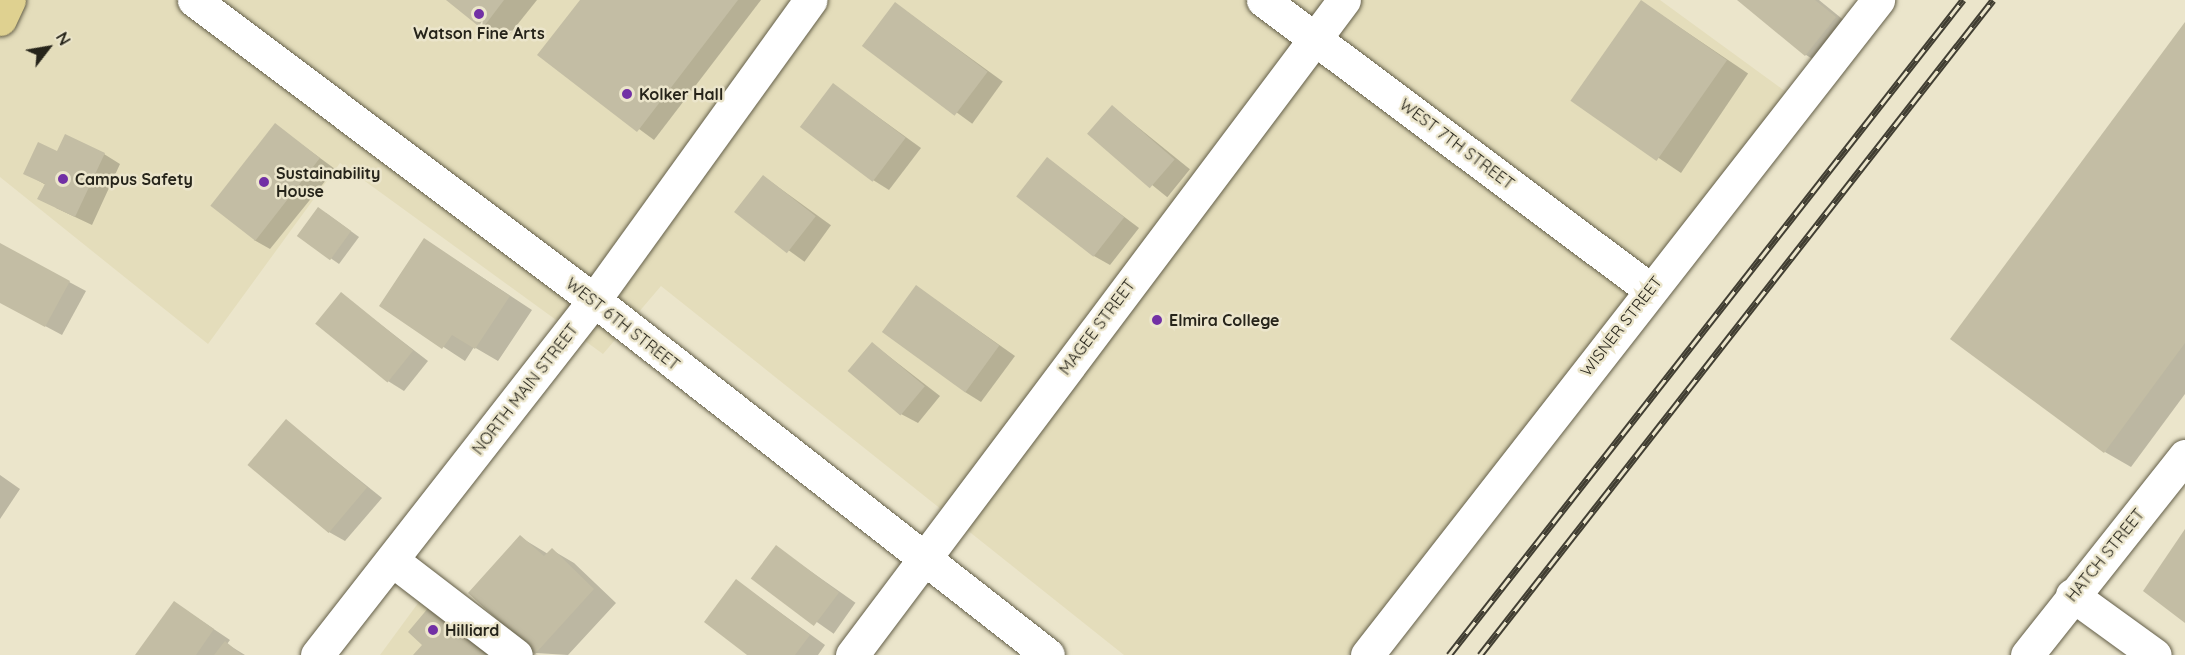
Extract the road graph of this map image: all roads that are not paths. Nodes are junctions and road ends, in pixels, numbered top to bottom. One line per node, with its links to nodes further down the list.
1 (9, 0): 7 (main road)
2 (194, 0): 10 (street, WEST 6TH STREET)
3 (810, 0): 10 (street, NORTH MAIN STREET)
4 (1263, 0): 8 (street, WEST 7TH STREET)
5 (1344, 0): 8 (street, MAGEE STREET)
6 (1878, 0): 9 (street, WISNER STREET)
7 (0, 19)
8 (1314, 38): 9 (street, WEST 7TH STREET); 13 (street, MAGEE STREET)
9 (1650, 289): 19 (street, WISNER STREET)
10 (594, 300): 12 (street, NORTH MAIN STREET); 13 (street, WEST 6TH STREET)
11 (2185, 456): 14 (street, HATCH STREET)
12 (392, 560): 15 (street, NORTH MAIN STREET); 16 (street)
13 (922, 560): 17 (street, MAGEE STREET); 18 (street, WEST 6TH STREET)
14 (2072, 595): 20 (street, HATCH STREET); 21 (street)
15 (317, 655)
16 (516, 655)
17 (852, 655)
18 (1048, 655)
19 (1367, 655)
20 (2027, 655)
21 (2156, 655)

